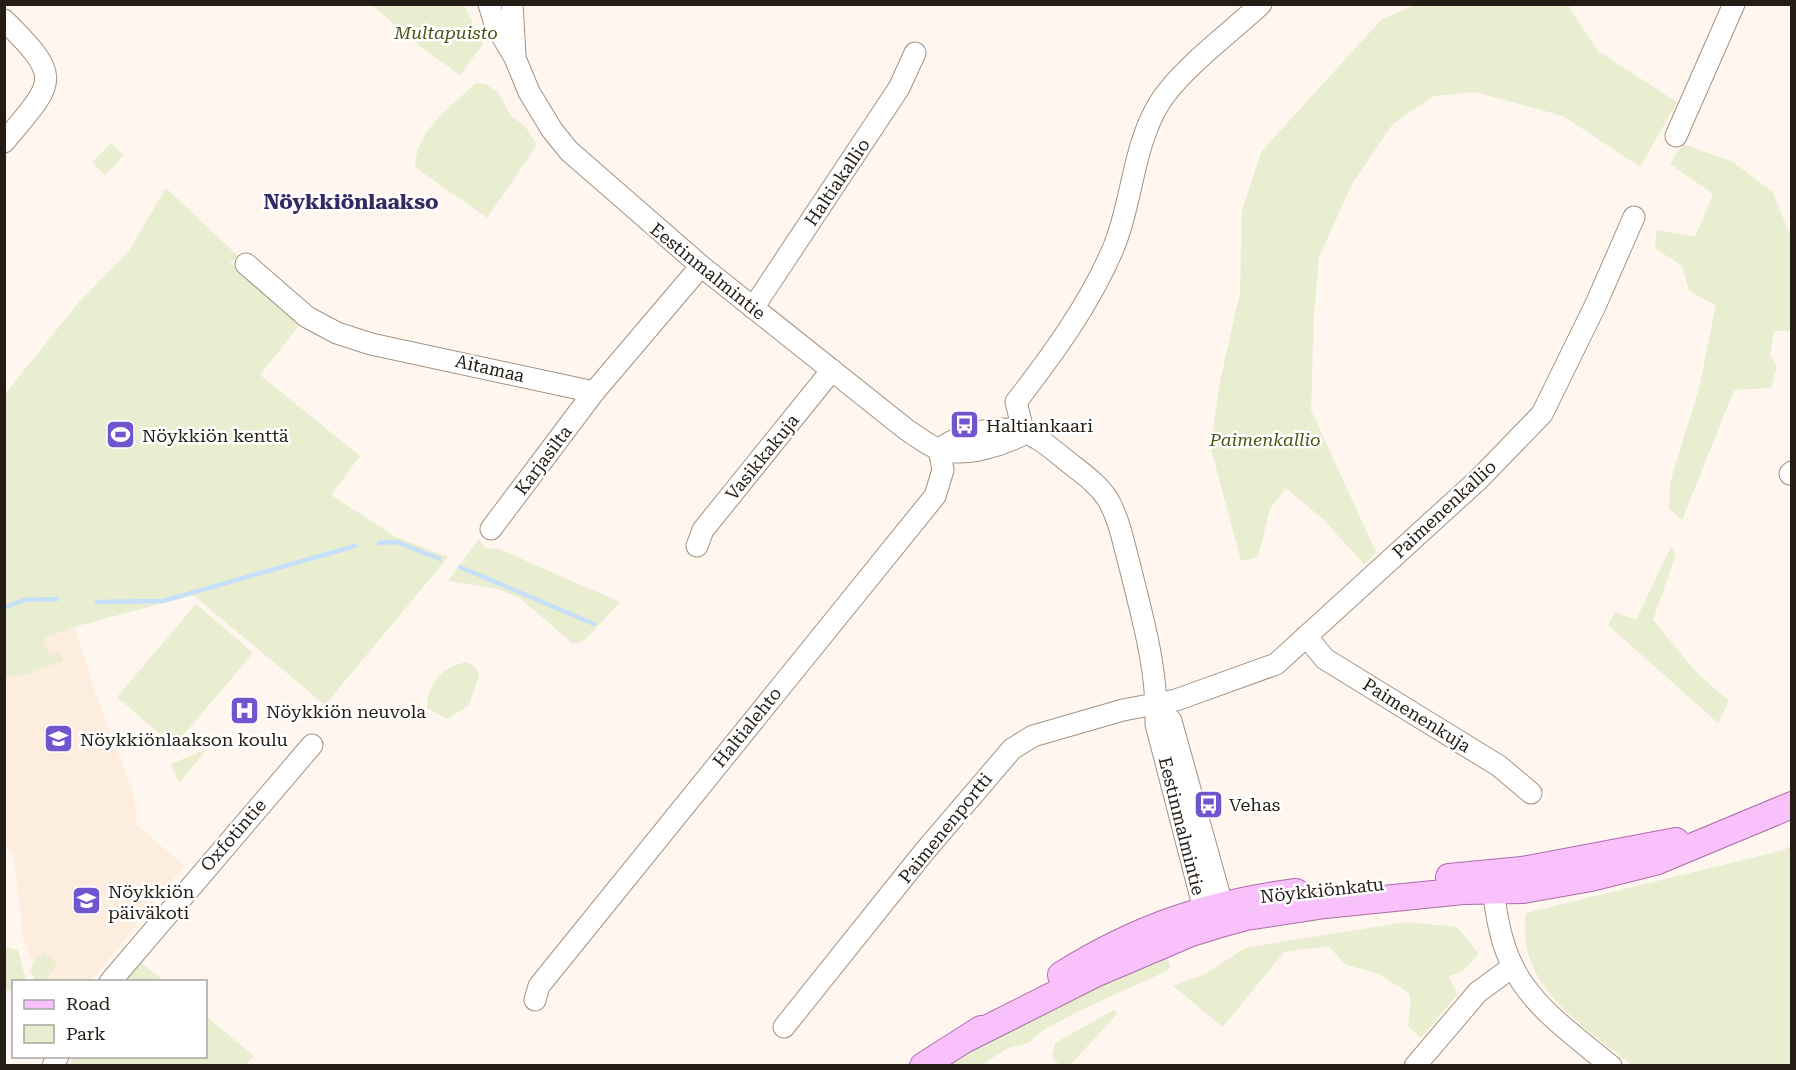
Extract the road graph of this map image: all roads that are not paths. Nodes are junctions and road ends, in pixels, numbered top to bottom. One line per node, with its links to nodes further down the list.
1 (489, 4): 7 (street, Eestinmalmintie)
2 (512, 4): 7 (street, Eestinmalmintie)
3 (1261, 4): 16 (street)
4 (1734, 4): 8 (street)
5 (4, 20): 9 (street)
6 (915, 53): 13 (street, Haltiakallio)
7 (515, 58): 12 (street, Eestinmalmintie)
8 (1676, 136)
9 (4, 142)
10 (1634, 217): 20 (street, Paimenenkallio)
11 (246, 264): 15 (street, Aitamaa)
12 (701, 266): 13 (street, Eestinmalmintie); 15 (street)
13 (753, 308): 14 (street, Eestinmalmintie)
14 (832, 370): 17 (street, Eestinmalmintie); 19 (street, Vasikkakuja)
15 (594, 392): 18 (street, Karjasilta)
16 (1024, 434): 17 (street, Eestinmalmintie); 21 (street, Eestinmalmintie)
17 (939, 449): 29 (street, Haltialehto)
18 (491, 528)
19 (697, 546)
20 (1306, 636): 21 (street, Paimenenkallio); 23 (street, Paimenenkuja)
21 (1157, 704): 26 (street, Eestinmalmintie); 30 (street, Paimenenportti)
22 (312, 746): 28 (street, Oxfotintie)
23 (1531, 793)
24 (1791, 805): 25 (main road, Nöykkiönkatu)
25 (1493, 881): 26 (main road, Nöykkiönkatu); 27 (street)
26 (1214, 913): 31 (main road, Nöykkiönkatu)
27 (1511, 968): 32 (street); 33 (street)
28 (111, 980)
29 (535, 1000)
30 (784, 1027)
31 (924, 1065)
32 (1415, 1065)
33 (1611, 1065)

